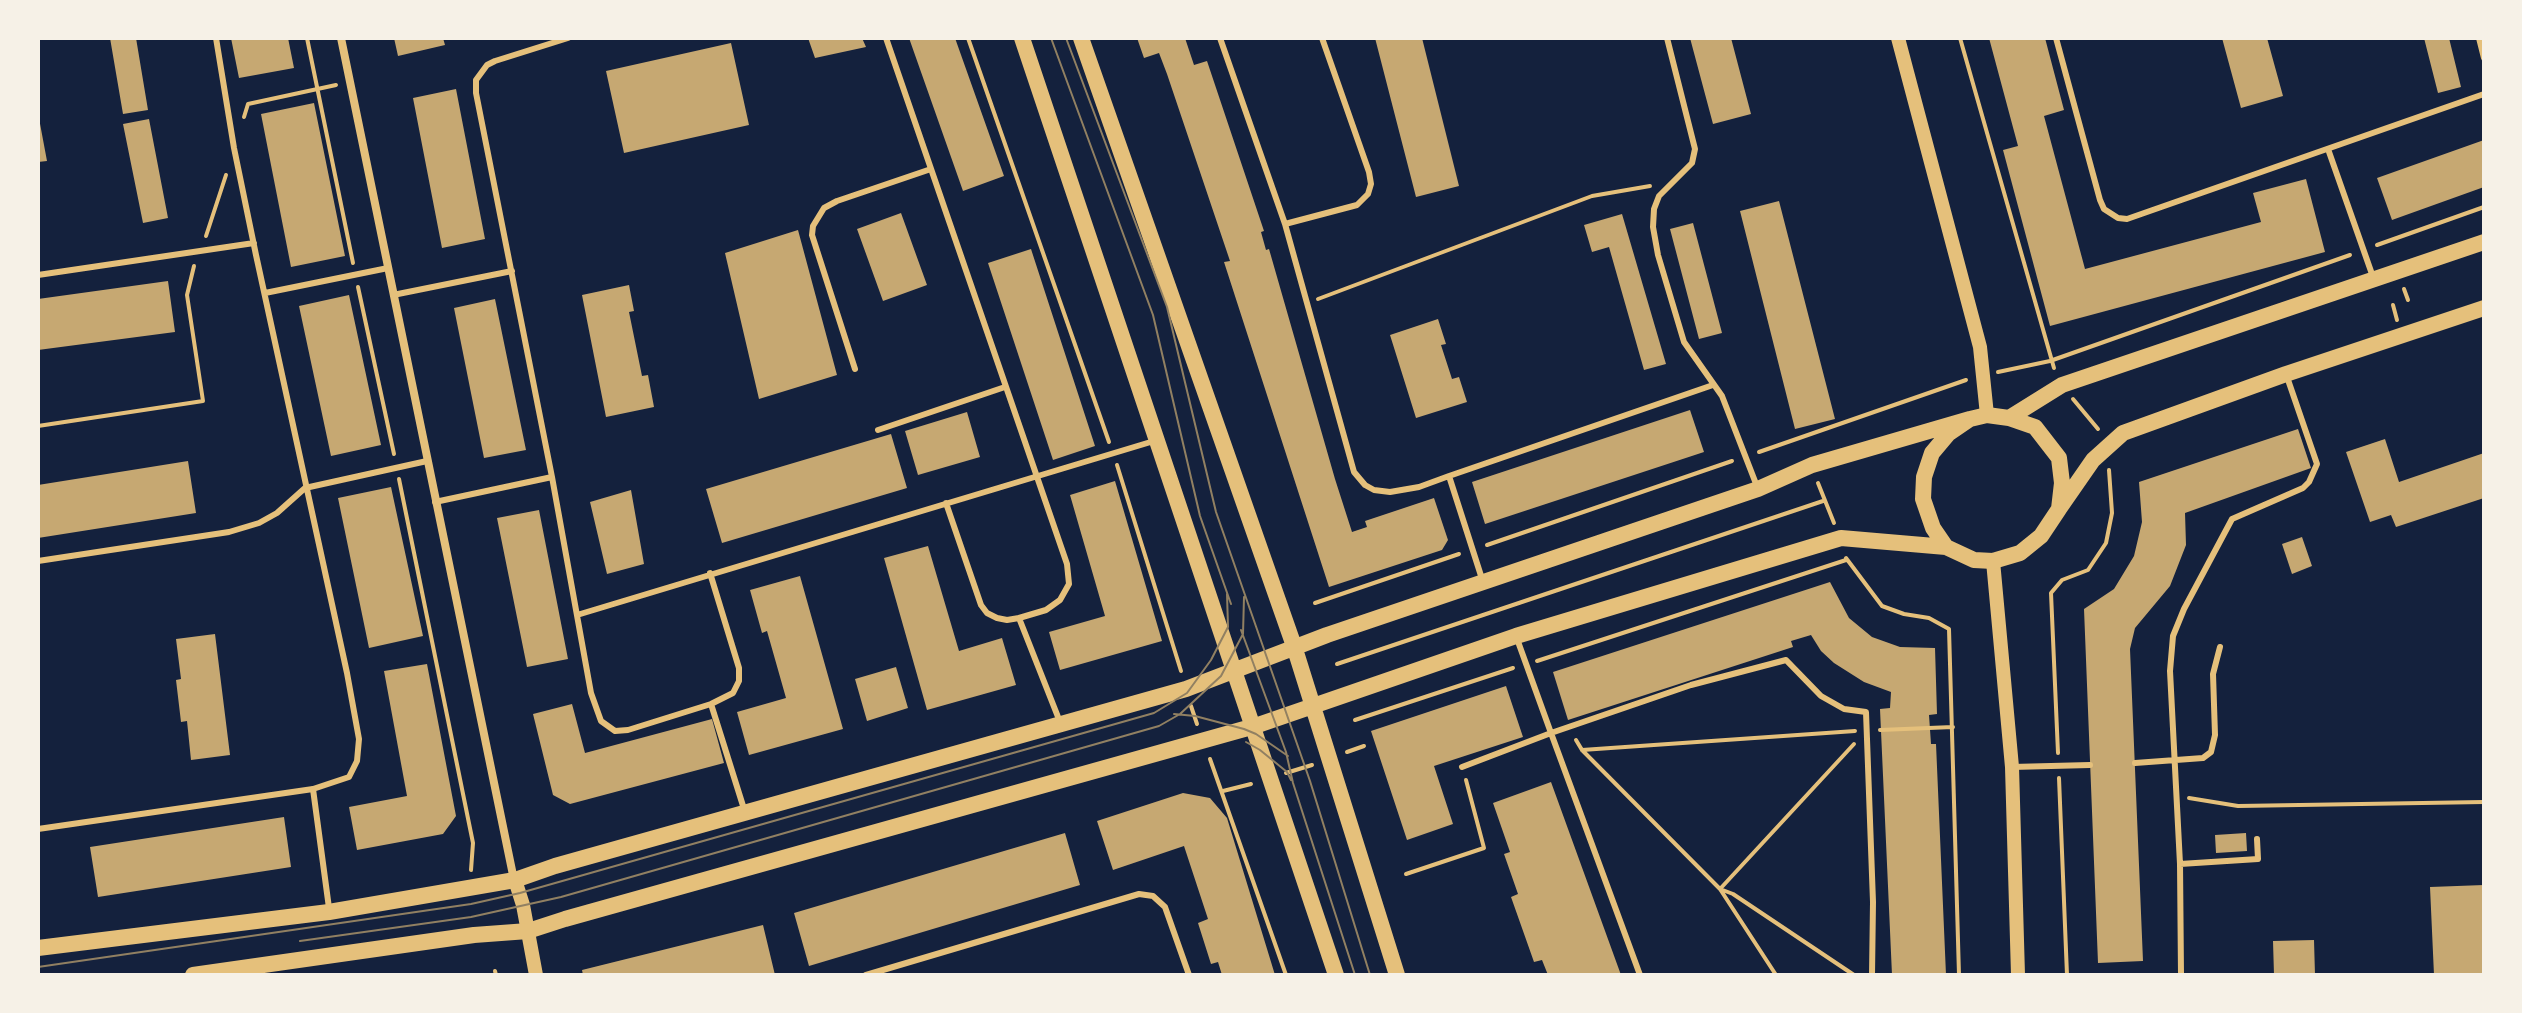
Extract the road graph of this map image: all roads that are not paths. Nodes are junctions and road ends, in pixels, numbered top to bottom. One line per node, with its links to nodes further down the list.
1 (216, 38): 19 (lane)
2 (341, 38): 20 (street)
3 (568, 38): 21 (lane)
4 (886, 38): 16 (lane)
5 (1022, 38): 35 (main road)
6 (1081, 38): 53 (main road)
7 (1221, 38): 17 (lane)
8 (1322, 38): 17 (lane)
9 (1667, 38): 29 (lane)
10 (1898, 38): 31 (street)
11 (2056, 38): 15 (lane)
12 (2479, 38): 13 (lane)
13 (2484, 58)
14 (2484, 94): 15 (lane)
15 (2328, 149): 23 (lane)
16 (931, 169): 27 (lane); 30 (lane)
17 (1285, 224): 38 (lane)
18 (2484, 242): 23 (main road)
19 (254, 243): 22 (lane); 24 (lane)
20 (388, 268): 24 (lane); 25 (street)
21 (512, 271): 25 (lane); 39 (lane)
22 (38, 275)
23 (2374, 279): 32 (main road)
24 (265, 293): 40 (lane)
25 (393, 295): 36 (street)
26 (2484, 308): 28 (main road)
27 (855, 369)
28 (2286, 374): 44 (main road); 61 (lane)
29 (1713, 385): 38 (lane); 41 (lane)
30 (1005, 387): 34 (lane); 37 (lane)
31 (1987, 415): 32 (main road); 33 (main road)
32 (2009, 418): 44 (main road)
33 (1970, 419): 41 (main road); 45 (main road)
34 (878, 430)
35 (1158, 440): 37 (lane); 55 (main road)
36 (427, 461): 40 (lane); 42 (street)
37 (1036, 476): 43 (lane); 51 (lane)
38 (1449, 476): 49 (lane)
39 (552, 477): 42 (lane); 50 (lane)
40 (305, 488): 46 (lane); 66 (lane)
41 (1758, 489): 49 (main road)
42 (435, 502): 71 (street)
43 (946, 503): 48 (lane); 51 (lane)
44 (2059, 509): 47 (main road)
45 (1946, 547): 47 (main road); 52 (main road)
46 (38, 561)
47 (1993, 561): 65 (street)
48 (710, 573): 50 (lane); 56 (lane)
49 (1483, 582): 53 (main road)
50 (577, 615): 56 (lane)
51 (1019, 618): 58 (lane)
52 (1516, 636): 57 (main road); 60 (lane)
53 (1294, 646): 55 (main road); 57 (main road)
54 (2220, 647): 61 (lane)
55 (1235, 671): 58 (main road); 59 (main road)
56 (711, 704): 67 (lane)
57 (1314, 705): 59 (main road); 80 (main road)
58 (1061, 726): 67 (main road)
59 (1255, 726): 73 (main road); 79 (main road)
60 (1551, 733): 64 (lane); 81 (lane); 82 (lane)
61 (2173, 761): 62 (lane); 70 (lane)
62 (2135, 763)
63 (2090, 765): 65 (lane)
64 (1462, 767)
65 (2012, 767): 83 (street)
66 (313, 789): 68 (lane); 72 (lane)
67 (746, 813): 71 (main road)
68 (38, 829)
69 (2257, 839): 70 (lane)
70 (2180, 864): 84 (lane)
71 (515, 880): 72 (main road); 73 (street)
72 (329, 912): 74 (main road)
73 (528, 931): 75 (main road); 76 (street)
74 (38, 948)
75 (193, 975)
76 (536, 975)
77 (866, 975): 78 (lane)
78 (1189, 975)
79 (1336, 975)
80 (1397, 975)
81 (1640, 975)
82 (1872, 975)
83 (2018, 975)
84 (2181, 975)

